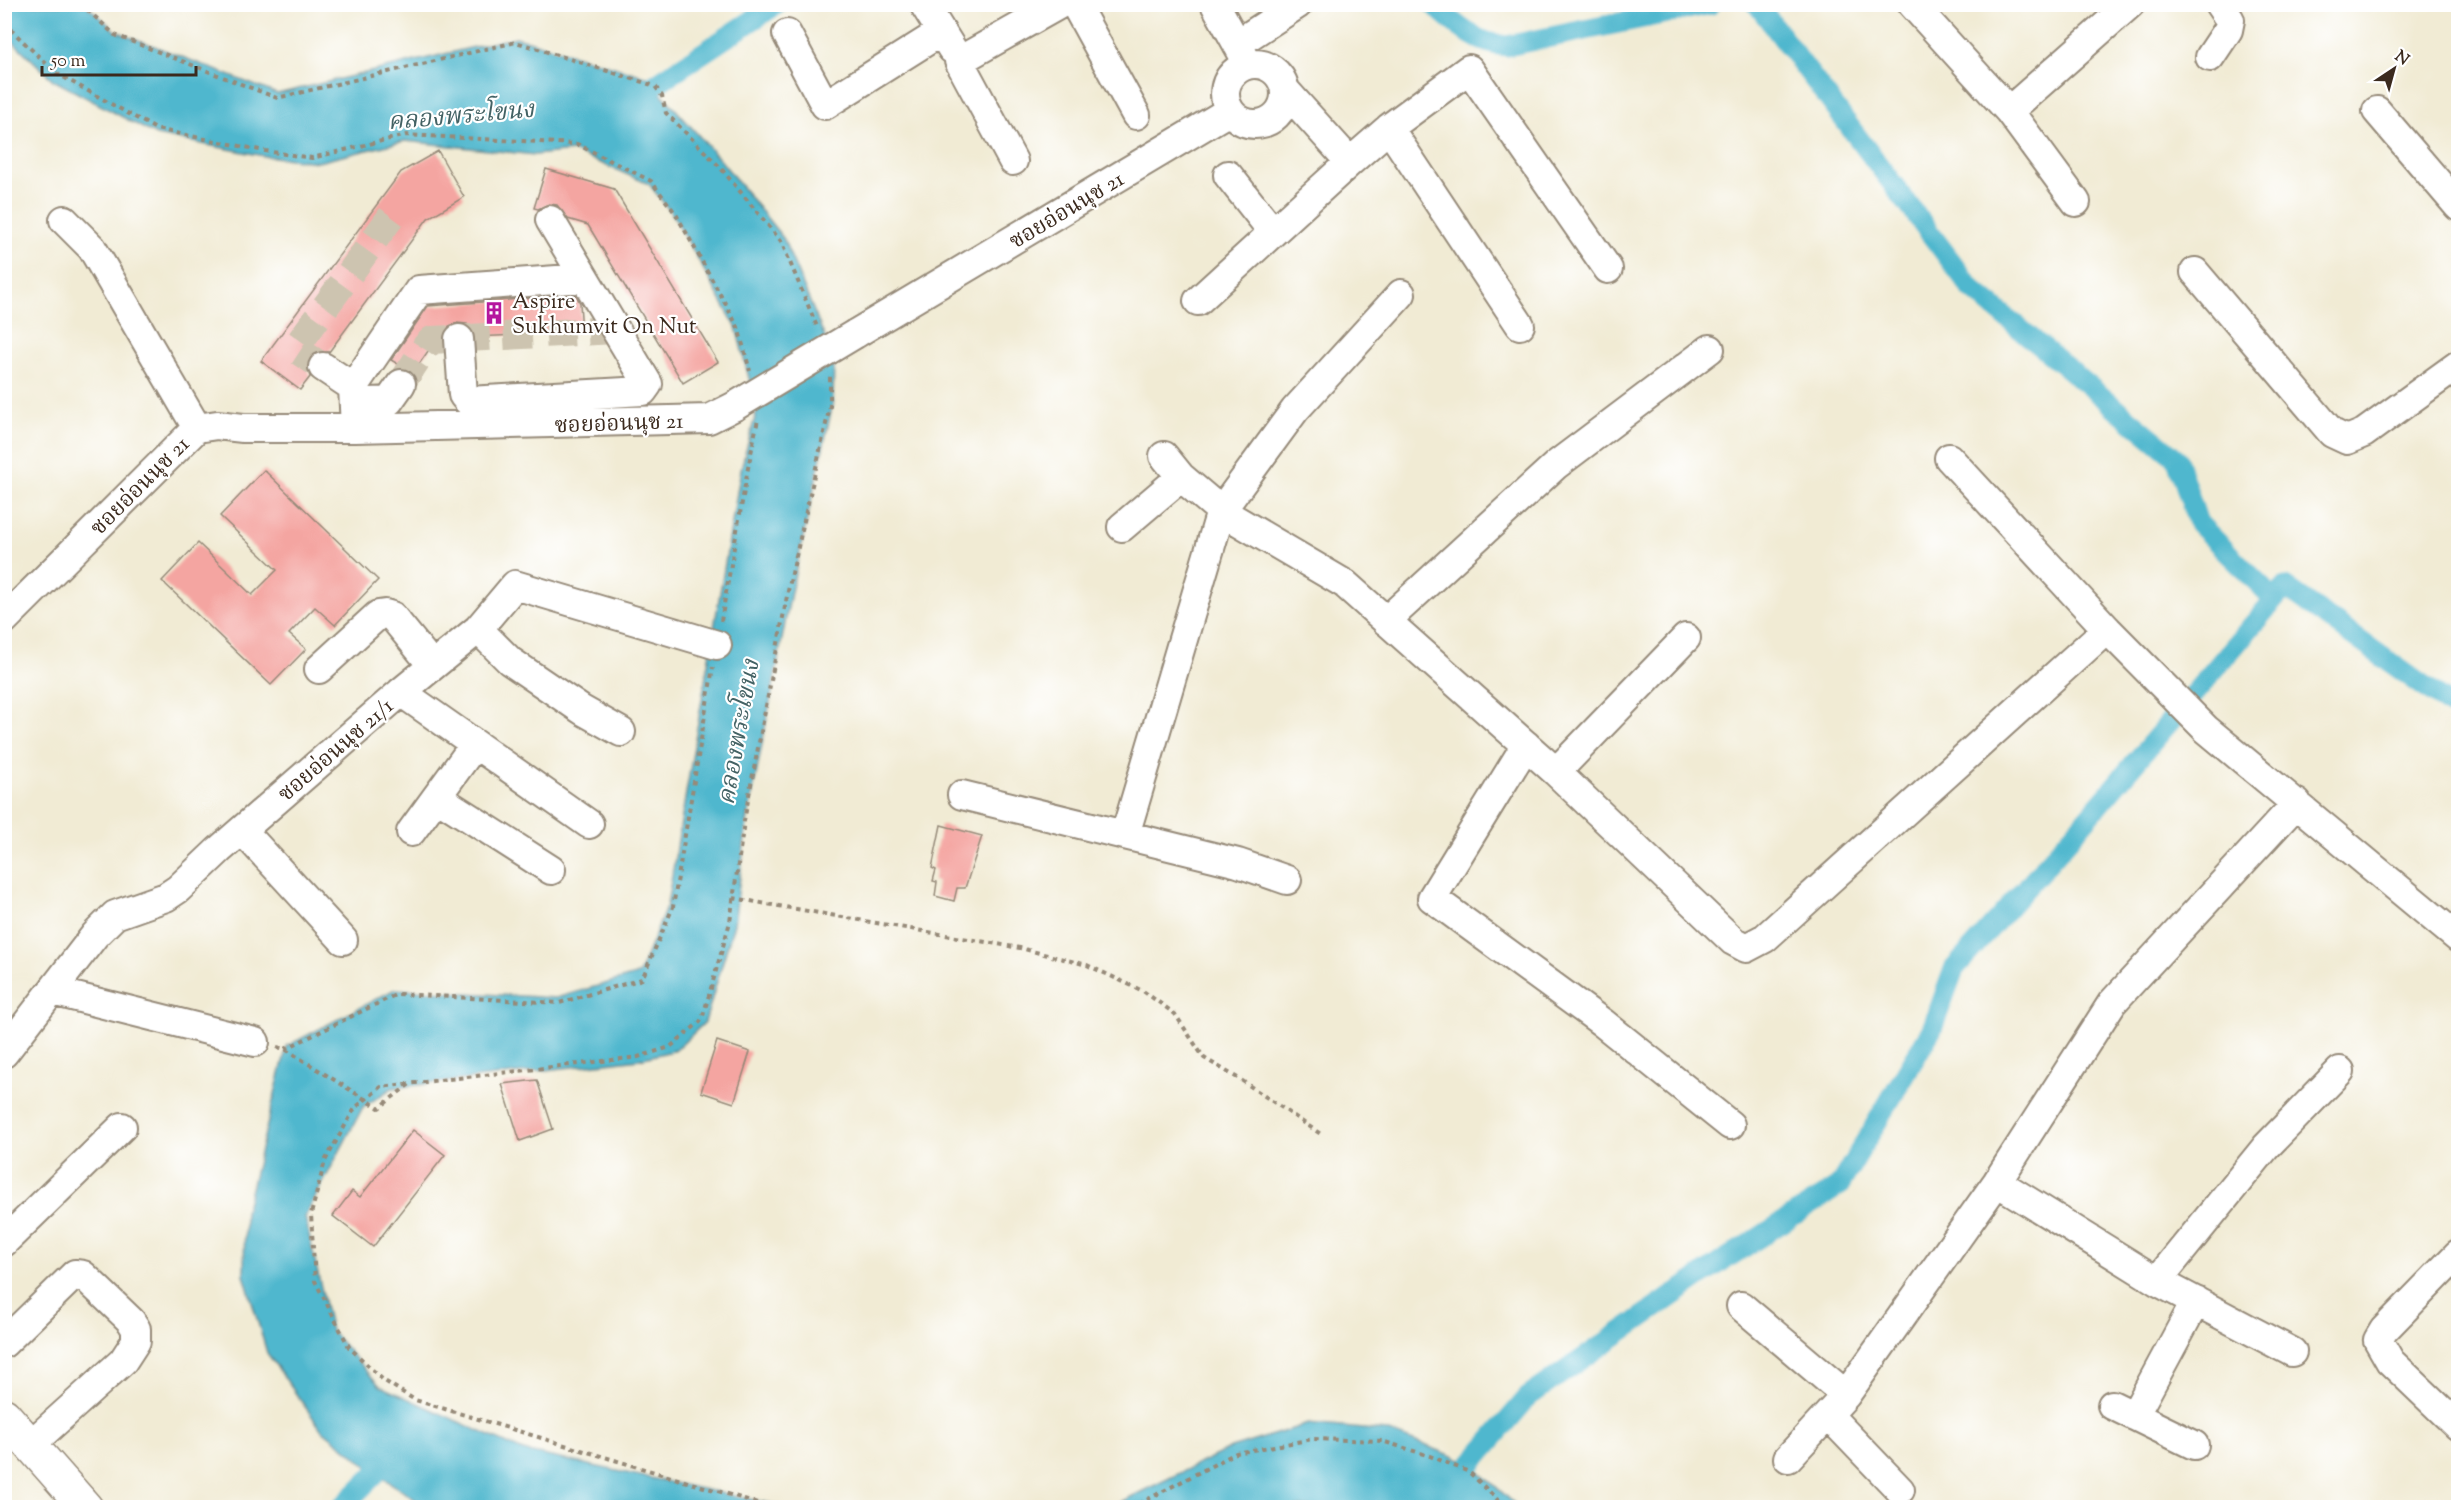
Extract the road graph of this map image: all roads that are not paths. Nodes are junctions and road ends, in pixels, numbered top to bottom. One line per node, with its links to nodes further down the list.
1 (924, 4): 9 (street)
2 (1060, 4): 13 (street)
3 (1075, 4): 18 (street)
4 (1215, 4): 11 (street)
5 (1299, 4): 11 (street)
6 (1912, 4): 16 (street)
7 (2130, 4): 16 (street)
8 (2219, 4): 12 (street)
9 (941, 32): 10 (street); 13 (street)
10 (787, 34)
11 (1243, 54): 14 (street); 15 (street)
12 (2210, 57)
13 (959, 61): 20 (street)
14 (1286, 90): 15 (street); 21 (street)
15 (1230, 111): 39 (street, ซอยอ่อนนุช 21, bridge)
16 (2009, 111): 23 (street)
17 (2377, 111): 24 (street)
18 (1136, 115)
19 (1389, 128): 21 (street); 28 (street); 33 (street)
20 (1013, 161)
21 (1350, 162): 27 (street)
22 (1228, 175): 27 (street)
23 (2076, 202)
24 (2458, 206)
25 (64, 220): 40 (street)
26 (549, 220): 30 (street)
27 (1273, 232): 32 (street)
28 (1608, 269)
29 (2195, 272): 36 (street)
30 (584, 278): 34 (street); 39 (street)
31 (1401, 294): 42 (street)
32 (1198, 301)
33 (1520, 325)
34 (459, 339)
35 (1710, 349): 45 (street)
36 (2458, 365)
37 (323, 367): 39 (street)
38 (401, 384): 39 (street)
39 (354, 406): 40 (street, ซอยอ่อนนุช 21)
40 (197, 428): 44 (street, ซอยอ่อนนุช 21)
41 (1949, 458): 47 (street)
42 (1221, 511): 43 (street); 45 (street); 63 (street)
43 (1122, 527)
44 (4, 620)
45 (1386, 621): 55 (street)
46 (478, 628): 49 (street, ซอยอ่อนนุช 21/1); 50 (street, ซอยอ่อนนุช 21/1); 53 (street)
47 (2107, 629): 56 (street); 59 (street)
48 (1686, 638): 56 (street)
49 (717, 645)
50 (432, 665): 51 (street); 52 (street, ซอยอ่อนนุช 21/1)
51 (319, 669)
52 (401, 692): 54 (street); 61 (street, ซอยอ่อนนุช 21/1)
53 (621, 732)
54 (475, 744): 58 (street); 60 (street)
55 (1526, 745): 56 (street); 72 (street)
56 (1556, 772)
57 (962, 795): 63 (street)
58 (437, 796): 62 (street); 64 (street)
59 (2296, 803): 66 (street); 74 (street)
60 (590, 824)
61 (242, 830): 67 (street); 68 (street, ซอยอ่อนนุช 21/1)
62 (411, 832)
63 (1125, 835): 65 (street)
64 (551, 870)
65 (1287, 880)
66 (2458, 938)
67 (342, 940)
68 (52, 991): 69 (street); 70 (street, ซอยอ่อนนุช 21/1)
69 (255, 1042)
70 (4, 1053)
71 (2340, 1071): 77 (street)
72 (1730, 1125)
73 (122, 1127): 75 (street)
74 (1997, 1182): 77 (street); 82 (street)
75 (4, 1242)
76 (2458, 1254): 84 (street)
77 (2157, 1281): 78 (street)
78 (2196, 1301): 81 (street); 86 (street)
79 (1741, 1306): 82 (street)
80 (4, 1343): 85 (street)
81 (2292, 1352)
82 (1837, 1405): 87 (street); 88 (street)
83 (4, 1415): 85 (main road)
84 (2458, 1426)
85 (17, 1445): 89 (main road); 90 (main road)
86 (2194, 1445)
87 (1788, 1458)
88 (1900, 1490)
89 (60, 1508)
90 (86, 1508)

